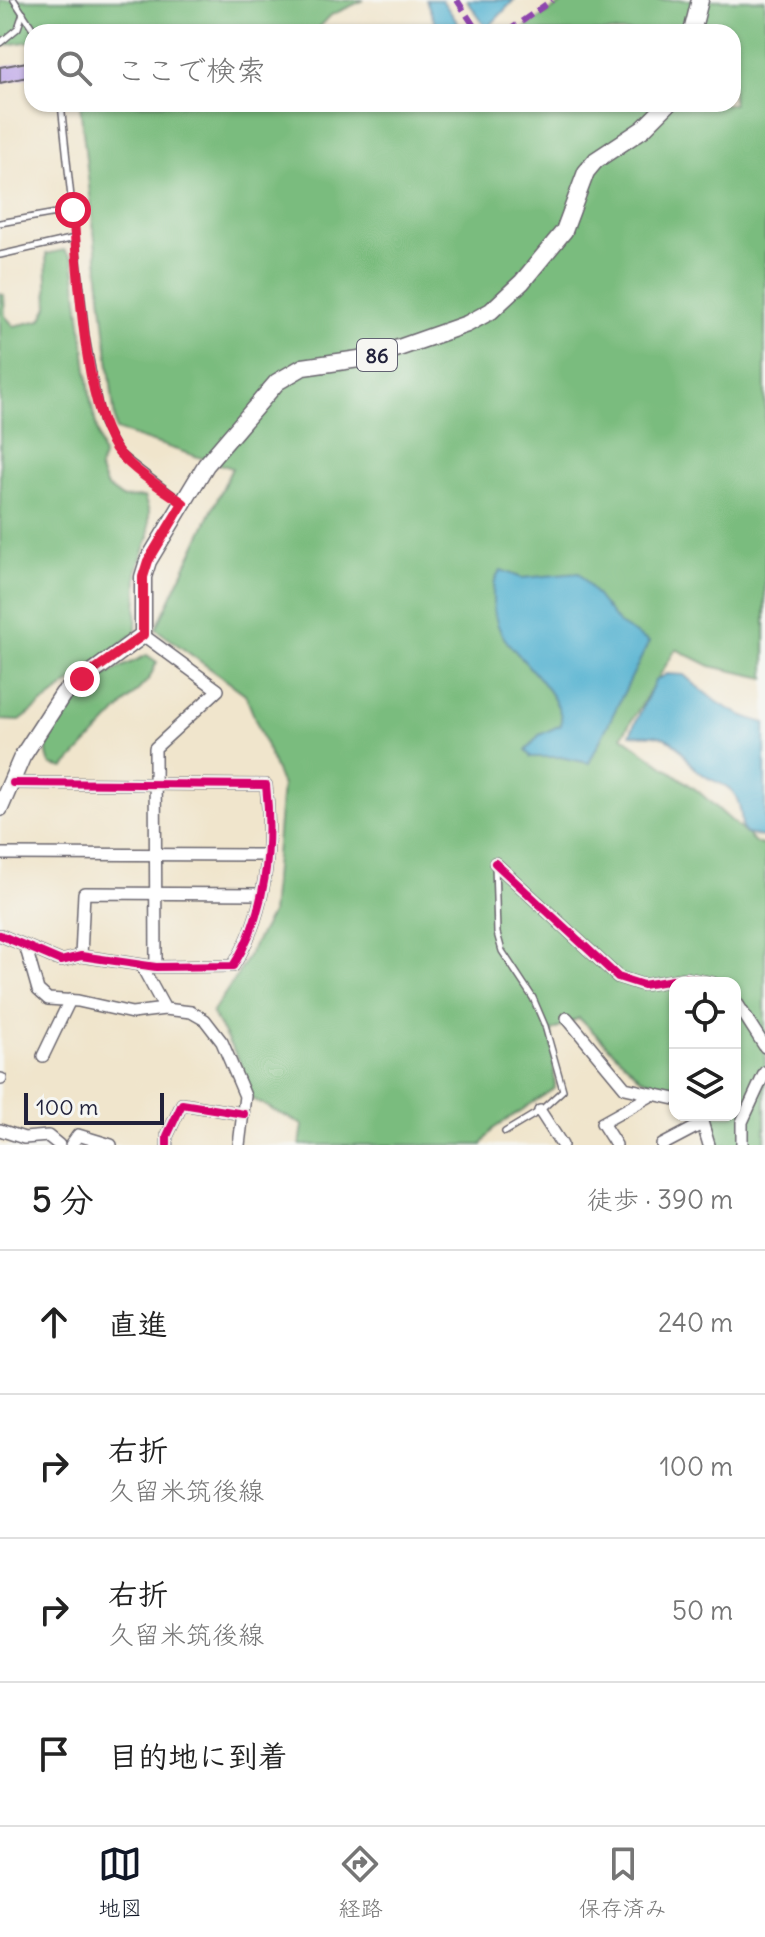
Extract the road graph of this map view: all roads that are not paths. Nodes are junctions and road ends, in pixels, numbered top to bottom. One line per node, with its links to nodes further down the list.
1 (14, 0): 3 (lane)
2 (700, 0): 5 (main road)
3 (23, 13): 4 (lane); 6 (lane)
4 (30, 24)
5 (694, 24)
6 (0, 43)
7 (62, 112): 9 (lane)
8 (660, 112): 13 (main road, 86)
9 (73, 210): 10 (lane); 11 (lane)
10 (0, 223)
11 (75, 238): 12 (lane); 13 (lane)
12 (0, 255)
13 (183, 503): 14 (main road, 86)
14 (143, 635): 15 (main road); 16 (street)
15 (13, 783): 16 (street); 17 (main road)
16 (155, 783): 19 (street); 23 (street)
17 (0, 808)
18 (0, 854): 19 (street)
19 (156, 854): 20 (street); 22 (street)
20 (263, 855)
21 (495, 863): 29 (street); 39 (lane)
22 (156, 893): 23 (street); 26 (street); 28 (street)
23 (261, 894): 28 (street)
24 (0, 935): 25 (street)
25 (26, 948): 26 (street); 30 (street)
26 (81, 956): 27 (street)
27 (141, 965): 28 (street); 31 (street)
28 (156, 967)
29 (669, 981)
30 (70, 1000): 31 (street); 35 (street)
31 (165, 1009): 40 (street)
32 (741, 1009): 34 (street)
33 (567, 1018): 37 (street)
34 (765, 1047)
35 (43, 1056)
36 (765, 1072): 54 (street)
37 (654, 1094): 38 (street); 51 (street)
38 (669, 1098)
39 (540, 1111): 44 (lane); 50 (street)
40 (244, 1114): 48 (street); 49 (street)
41 (698, 1121): 52 (street)
42 (702, 1121): 53 (street)
43 (0, 1130): 45 (street)
44 (505, 1132)
45 (59, 1145)
46 (71, 1145): 47 (street)
47 (111, 1145)
48 (167, 1145)
49 (239, 1145)
50 (562, 1145)
51 (616, 1145)
52 (662, 1145)
53 (709, 1145)
54 (742, 1145)

